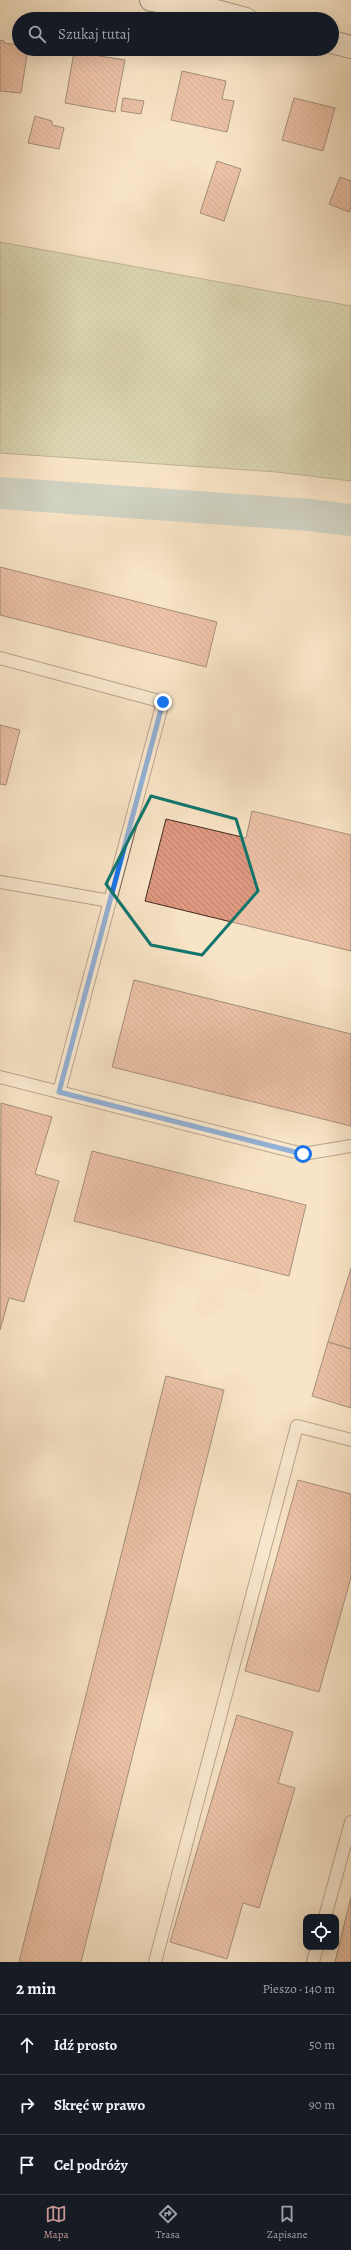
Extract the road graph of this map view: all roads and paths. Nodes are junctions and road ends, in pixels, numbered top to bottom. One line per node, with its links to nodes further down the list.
1 (151, 0): 2 (main road)
2 (220, 12)
3 (339, 44): 4 (main road)
4 (351, 47)
5 (0, 658): 7 (lane)
6 (0, 882): 7 (lane)
7 (110, 901): 9 (lane)
8 (0, 1077): 9 (lane)
9 (59, 1092): 10 (lane)
10 (351, 1146)
11 (351, 1440): 15 (lane)
12 (351, 1822): 13 (lane)
13 (326, 1914)
14 (316, 1950): 16 (lane)
15 (155, 1962)
16 (313, 1962)

